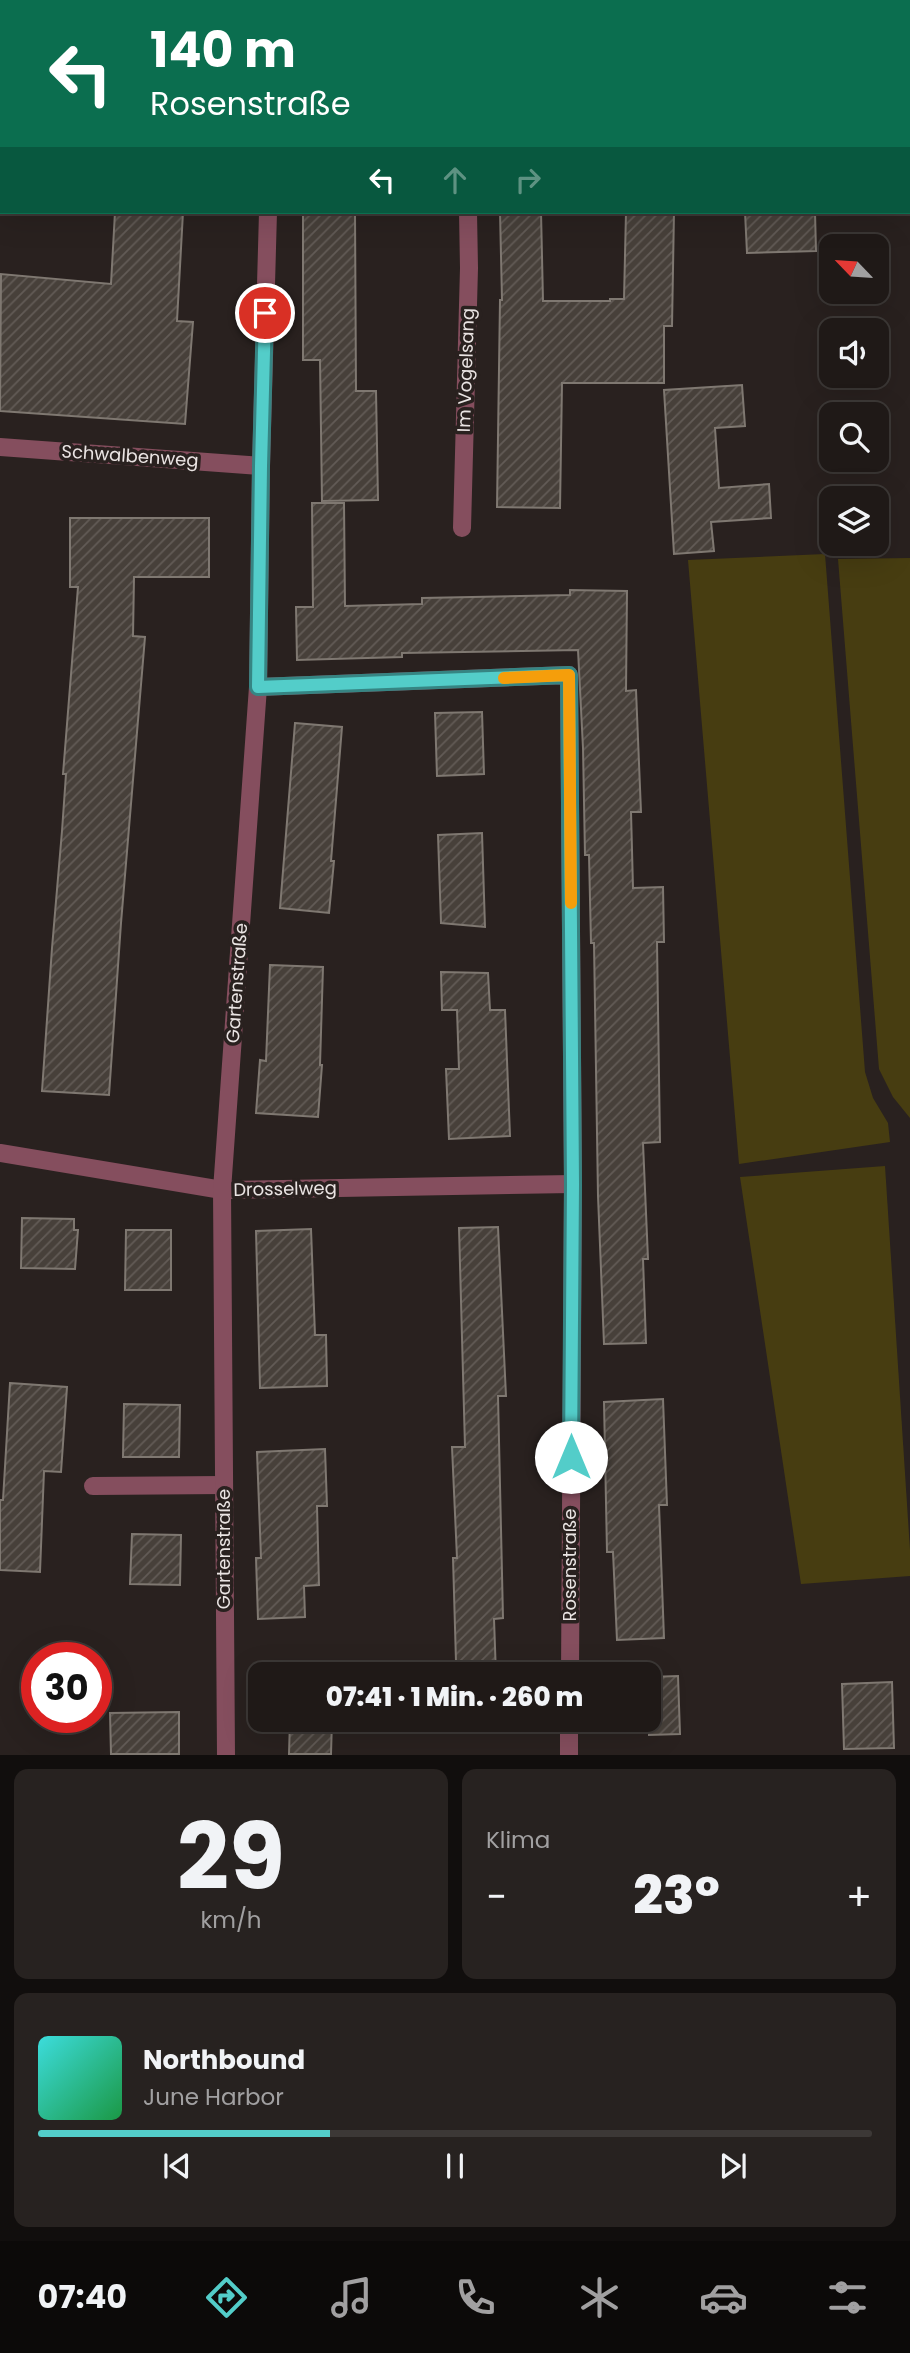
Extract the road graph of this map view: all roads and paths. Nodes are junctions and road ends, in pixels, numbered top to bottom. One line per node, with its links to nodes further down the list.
1 (268, 214): 4 (street, Gartenstraße)
2 (468, 214): 5 (street, Im Vogelsang)
3 (0, 446): 4 (street, Schwalbenweg)
4 (261, 466): 6 (street, Gartenstraße)
5 (462, 528)
6 (258, 687): 8 (street, Rosenstraße); 9 (street, Gartenstraße)
7 (0, 1153): 9 (street, Drosselweg)
8 (573, 1184): 9 (street, Drosselweg); 12 (street, Rosenstraße)
9 (222, 1190): 10 (street, Gartenstraße)
10 (224, 1485): 11 (street); 14 (street, Gartenstraße)
11 (93, 1486)
12 (570, 1662)
13 (569, 1732): 15 (street)
14 (226, 1755)
15 (569, 1755)

